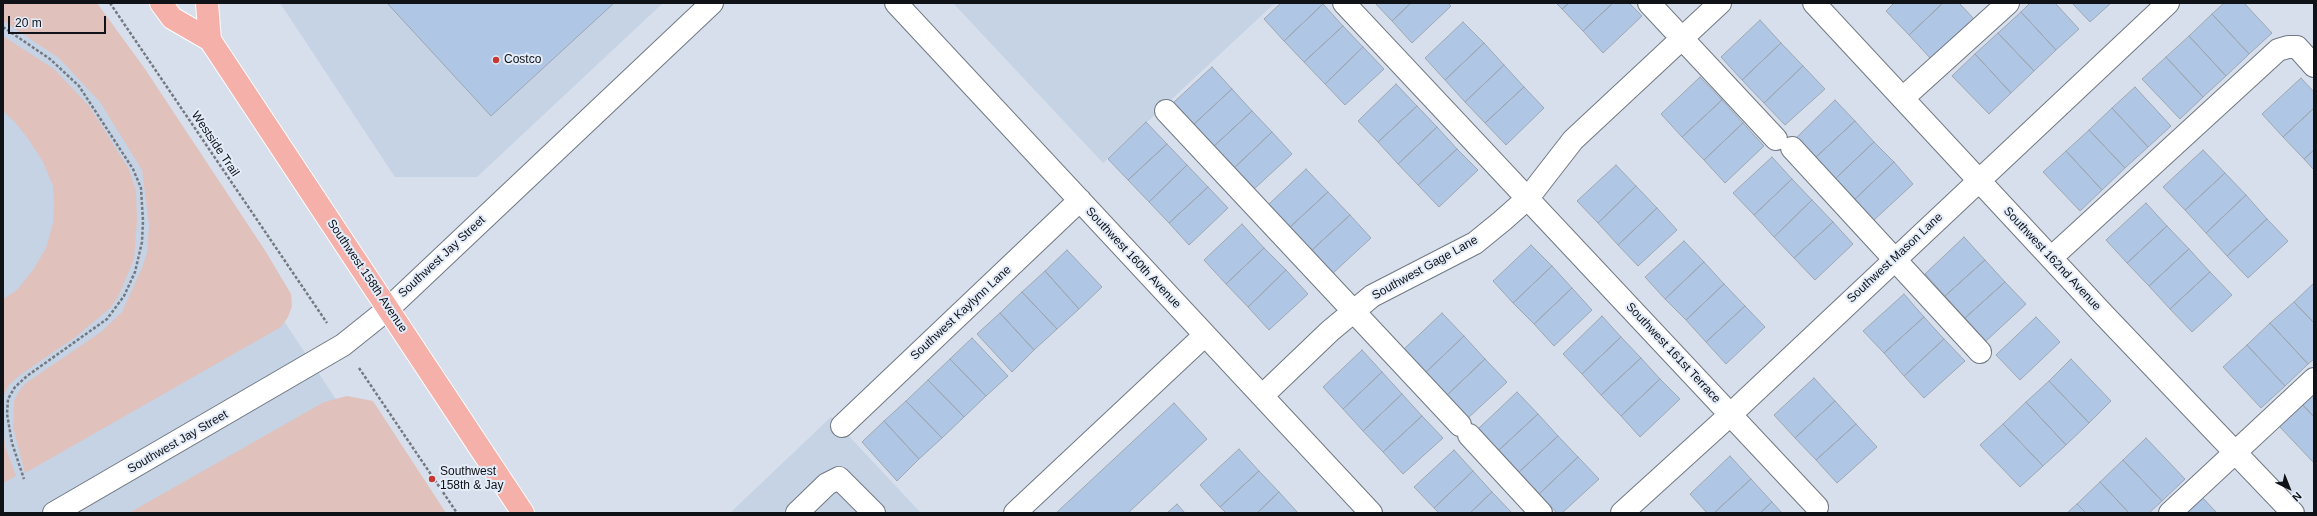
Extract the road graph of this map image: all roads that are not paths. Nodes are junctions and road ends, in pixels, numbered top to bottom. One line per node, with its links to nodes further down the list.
1 (161, 3): 12 (main road, Southwest 158th Avenue)
2 (207, 3): 12 (main road, Southwest 158th Avenue)
3 (712, 3): 21 (street, Southwest Jay Street)
4 (896, 3): 18 (street, Southwest 160th Avenue)
5 (1344, 3): 17 (street, Southwest 161st Terrace)
6 (1649, 3): 11 (street)
7 (1720, 3): 11 (street, Southwest Gage Lane)
8 (1814, 3): 14 (street, Southwest 162nd Avenue)
9 (2008, 3): 14 (street)
10 (2168, 3): 16 (street, Southwest Mason Lane)
11 (1682, 39): 17 (street, Southwest Gage Lane); 19 (street)
12 (210, 40): 21 (main road, Southwest 158th Avenue)
13 (2314, 66): 20 (street)
14 (1904, 98): 16 (street, Southwest 162nd Avenue)
15 (1166, 111): 22 (street)
16 (1979, 180): 19 (street, Southwest Mason Lane); 20 (street, Southwest 162nd Avenue)
17 (1528, 198): 22 (street, Southwest Gage Lane); 27 (street, Southwest 161st Terrace)
18 (1080, 200): 23 (street, Southwest 160th Avenue); 28 (street, Southwest Kaylynn Lane)
19 (1894, 258): 24 (street); 27 (street, Southwest Mason Lane)
20 (2051, 258): 29 (street, Southwest 162nd Avenue)
21 (388, 309): 32 (street, Southwest Jay Street); 33 (main road, Southwest 158th Avenue)
22 (1354, 310): 26 (street, Southwest Gage Lane); 37 (street)
23 (1205, 335): 26 (street, Southwest 160th Avenue); 36 (street)
24 (1980, 352)
25 (2314, 379): 29 (street)
26 (1262, 396): 31 (street, Southwest 160th Avenue)
27 (1731, 414): 30 (street, Southwest 161st Terrace); 38 (street, Southwest Mason Lane)
28 (842, 426)
29 (2235, 454): 39 (street); 40 (street, Southwest 162nd Avenue)
30 (1817, 507)
31 (1368, 512)
32 (54, 513)
33 (522, 513)
34 (797, 513): 35 (street)
35 (874, 513)
36 (1015, 513)
37 (1541, 513)
38 (1622, 513)
39 (2170, 513)
40 (2293, 513)

